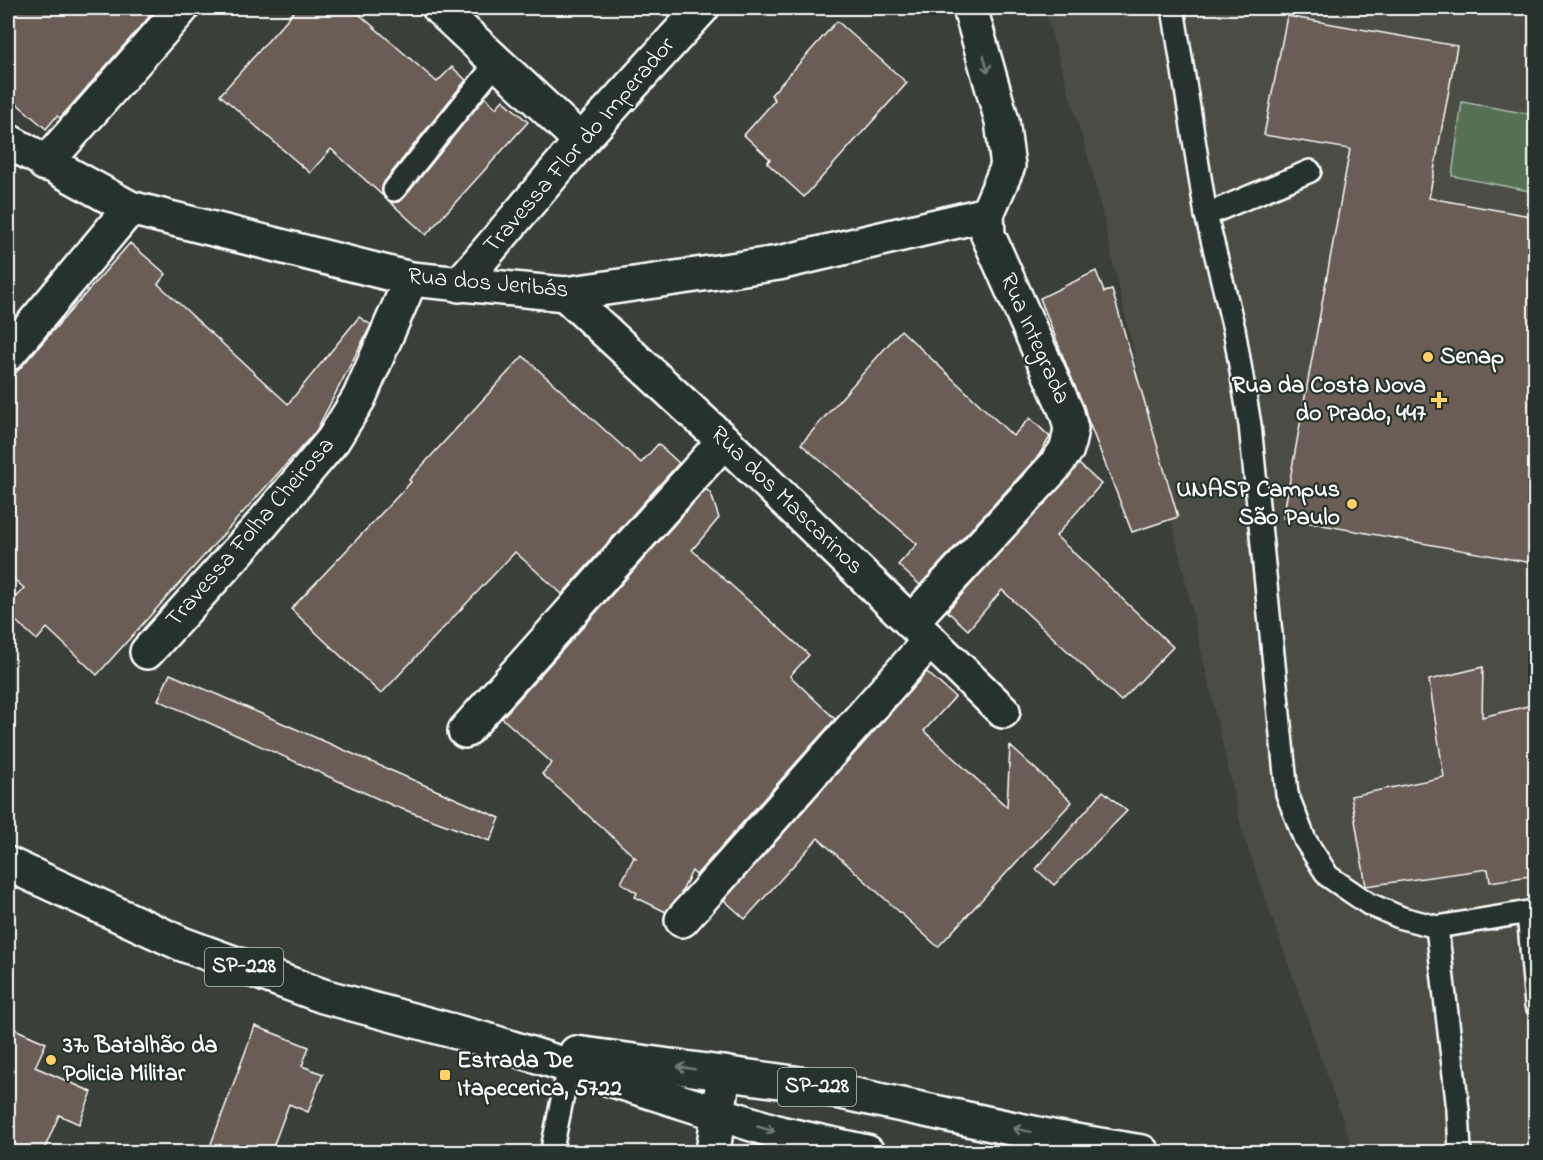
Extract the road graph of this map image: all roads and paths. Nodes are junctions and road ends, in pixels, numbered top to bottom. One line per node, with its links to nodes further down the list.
1 (182, 8): 9 (street)
2 (439, 8): 6 (street)
3 (702, 8): 8 (street, Travessa Flor do Imperador)
4 (970, 8): 13 (street, one-way to 13)
5 (1173, 8): 14 (lane)
6 (498, 61): 8 (street); 11 (lane)
7 (8, 141): 9 (street, Rua dos Jeribás)
8 (581, 141): 16 (street, Travessa Flor do Imperador)
9 (45, 164): 12 (street, Rua dos Jeribás)
10 (1310, 171): 14 (lane)
11 (394, 190)
12 (130, 208): 15 (street, Rua dos Jeribás); 18 (street)
13 (987, 214): 17 (street, Rua dos Jeribás); 20 (street, Rua Integrada)
14 (1206, 215): 27 (lane)
15 (411, 279): 16 (street, Rua dos Jeribás); 21 (street, Travessa Folha Cheirosa)
16 (459, 285): 17 (street, Rua dos Jeribás)
17 (565, 294): 19 (street, Rua dos Mascarinos)
18 (8, 354)
19 (724, 441): 20 (street, Rua dos Mascarinos); 23 (street)
20 (921, 631): 22 (street, Rua dos Mascarinos); 26 (street, Rua Integrada)
21 (147, 652)
22 (1003, 711)
23 (465, 731)
24 (8, 864): 29 (street, SP-228)
25 (1532, 911): 27 (lane); 28 (lane)
26 (682, 920)
27 (1437, 927): 37 (lane)
28 (1536, 1005)
29 (490, 1041): 30 (street, SP-228); 31 (street, SP-228, one-way to 29)
30 (569, 1066): 32 (street, SP-228); 33 (lane)
31 (724, 1073): 32 (street); 36 (street, SP-228, one-way to 31)
32 (717, 1114): 34 (street); 35 (street, SP-228, one-way to 35)
33 (552, 1149)
34 (712, 1152)
35 (867, 1152)
36 (1142, 1152)
37 (1460, 1152)

